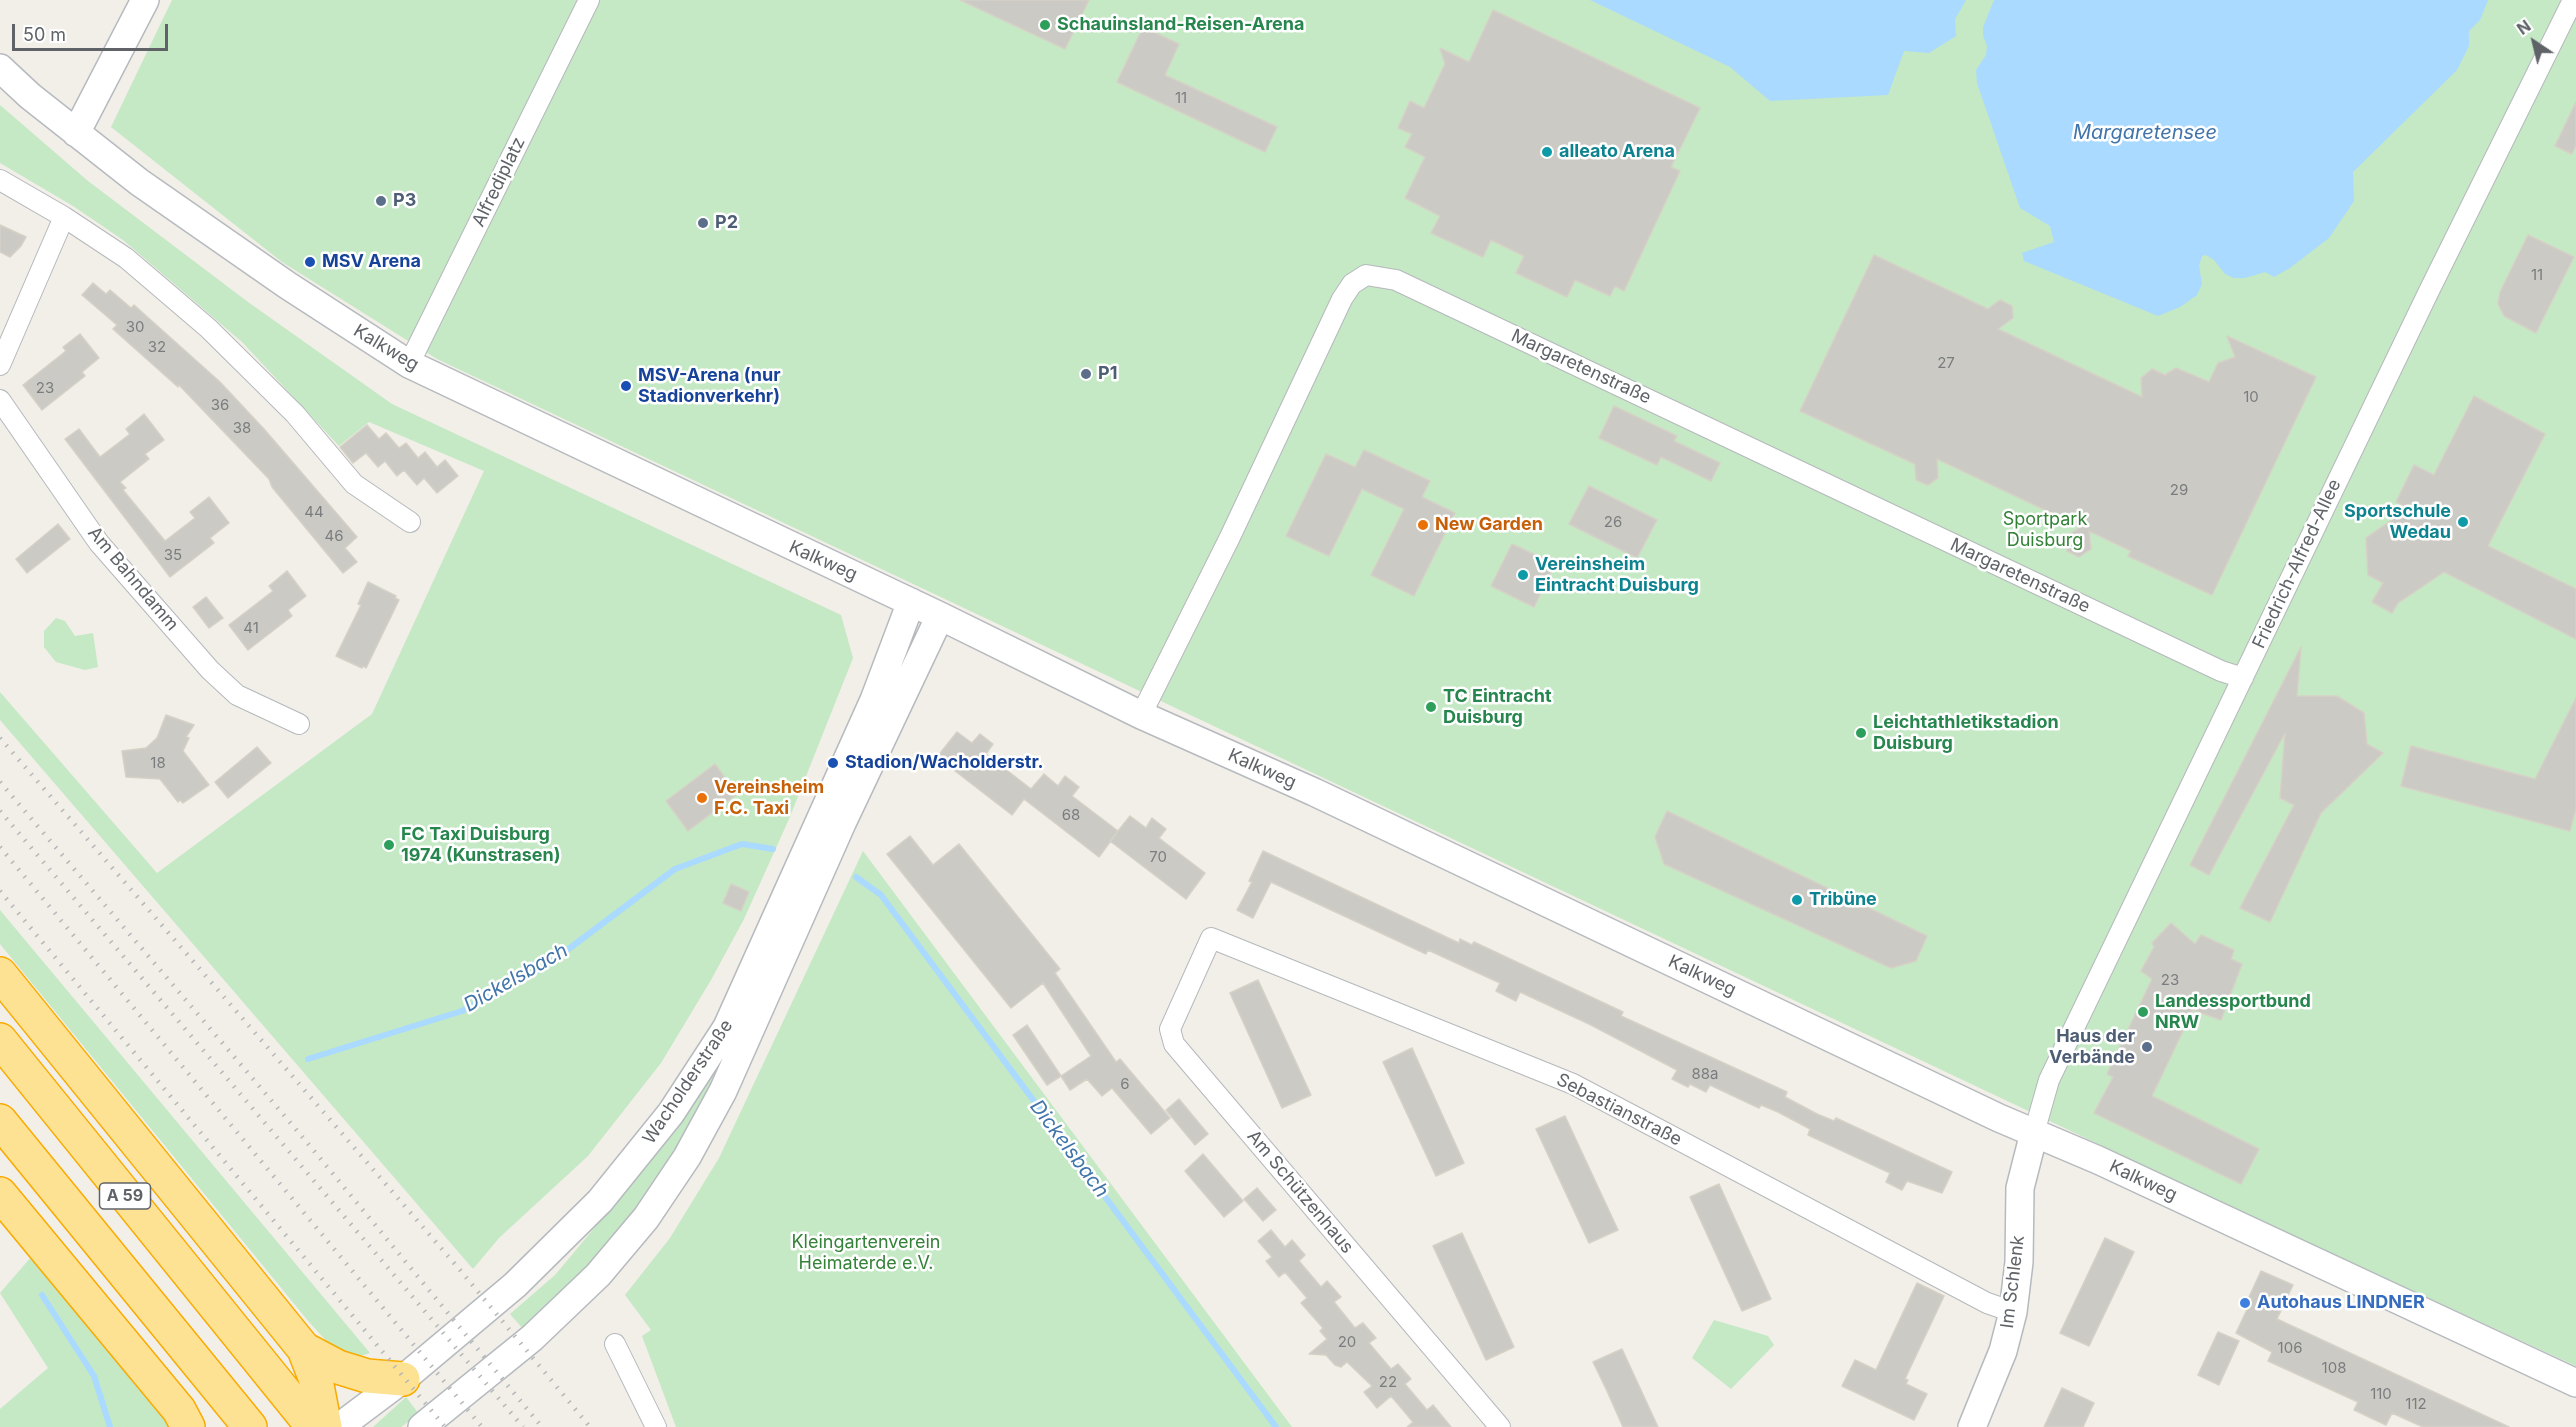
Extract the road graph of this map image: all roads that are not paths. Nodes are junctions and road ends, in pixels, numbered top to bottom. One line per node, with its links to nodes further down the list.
1 (146, 0): 5 (street)
2 (589, 0): 8 (street, Alfrediplatz)
3 (2573, 0): 14 (street, Friedrich-Alfred-Allee)
4 (0, 68): 5 (street, Kalkweg)
5 (76, 133): 8 (street, Kalkweg)
6 (0, 180): 7 (street)
7 (64, 217): 9 (street); 11 (street)
8 (409, 364): 12 (street, Kalkweg)
9 (0, 365)
10 (0, 400): 16 (street, Am Bahndamm)
11 (410, 522)
12 (911, 602): 13 (street, Kalkweg); 26 (street, Wacholderstraße)
13 (940, 616): 15 (street, Kalkweg); 33 (street, Wacholderstraße)
14 (2243, 678): 15 (street, Margaretenstraße); 21 (street, Friedrich-Alfred-Allee)
15 (1141, 715): 21 (street, Kalkweg)
16 (299, 724)
17 (1211, 939): 23 (street, Sebastianstraße); 35 (street, Am Schützenhaus)
18 (0, 975): 25 (highway)
19 (0, 1040): 30 (highway, A 59)
20 (0, 1121): 29 (highway, A 59)
21 (2034, 1133): 23 (street, Im Schlenk); 27 (street, Kalkweg)
22 (0, 1194): 28 (highway)
23 (2013, 1312): 36 (street, Im Schlenk)
24 (615, 1344): 34 (street)
25 (304, 1349): 26 (highway); 31 (highway)
26 (403, 1379): 32 (street, Wacholderstraße)
27 (2576, 1383)
28 (189, 1421)
29 (249, 1427)
30 (313, 1427)
31 (324, 1427)
32 (339, 1427)
33 (422, 1427)
34 (656, 1427)
35 (1500, 1427)
36 (1972, 1427)

